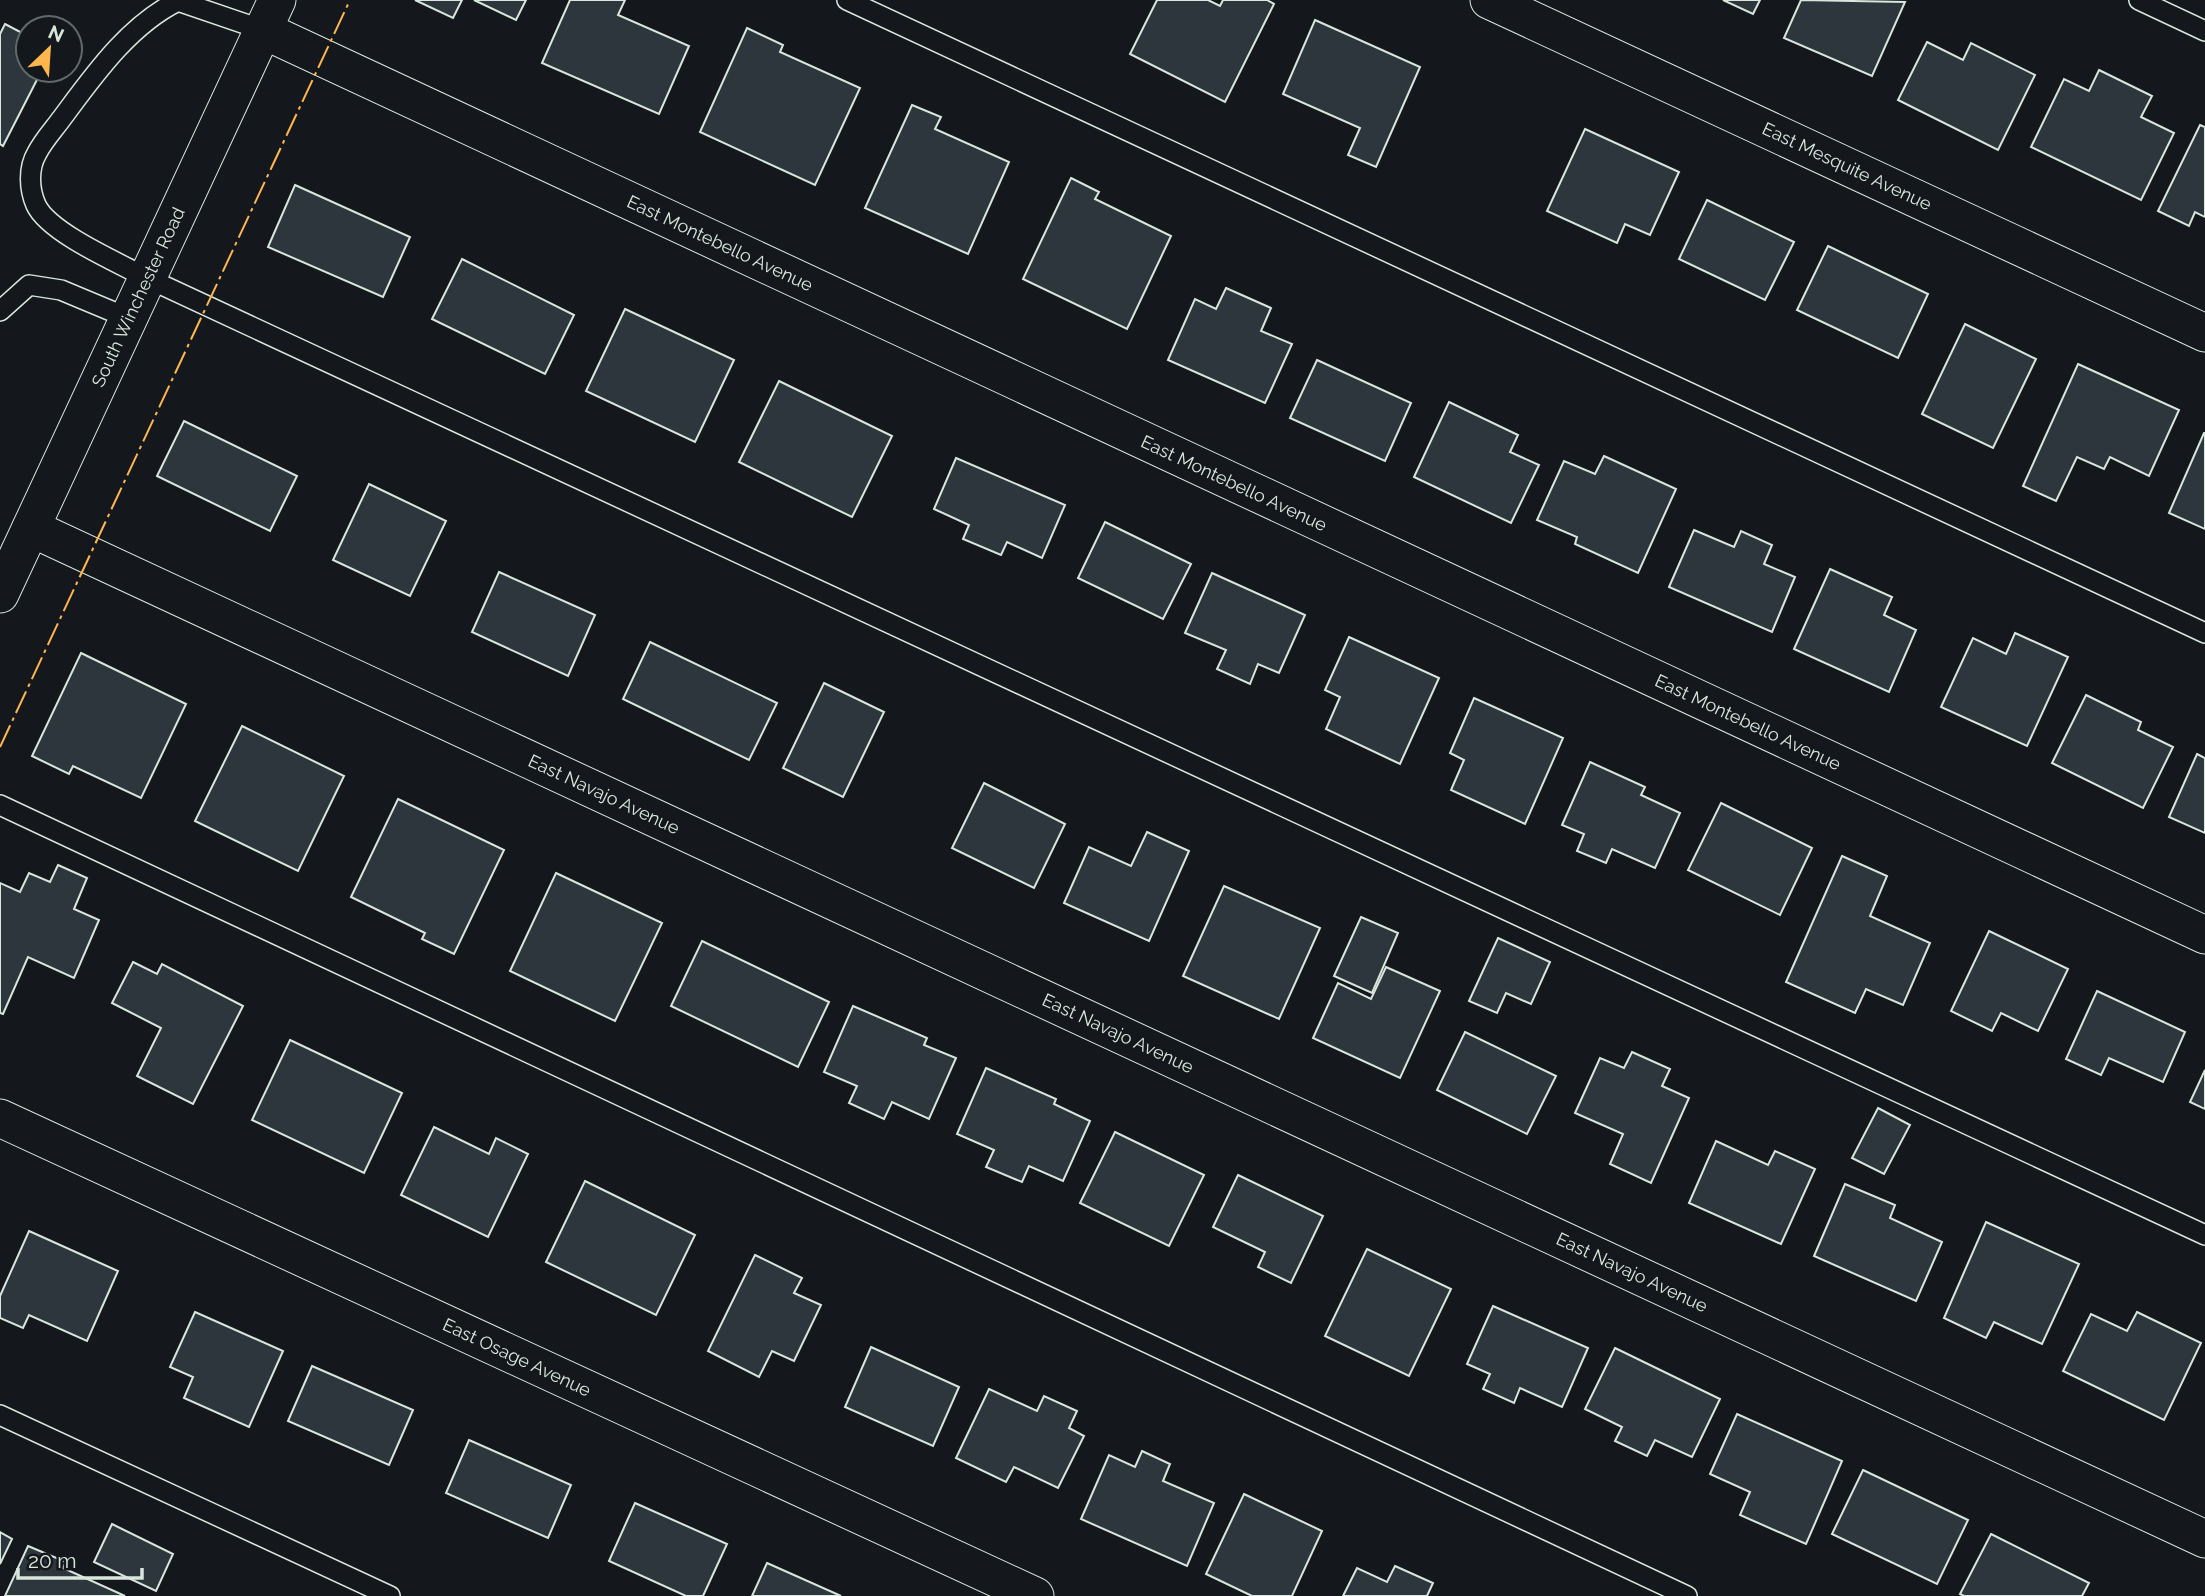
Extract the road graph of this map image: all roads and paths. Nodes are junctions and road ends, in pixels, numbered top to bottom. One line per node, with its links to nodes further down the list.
1 (177, 0): 5 (lane); 7 (lane)
2 (848, 0): 13 (lane)
3 (1489, 0): 10 (street, East Mesquite Avenue)
4 (2139, 0): 6 (lane)
5 (270, 15): 7 (street, South Winchester Road); 15 (street, East Montebello Avenue)
6 (2205, 31)
7 (147, 278): 9 (street, South Winchester Road); 17 (lane)
8 (0, 311): 9 (lane)
9 (128, 318): 11 (street, South Winchester Road)
10 (2205, 333)
11 (31, 528): 12 (street, South Winchester Road); 19 (street, East Navajo Avenue)
12 (2, 584)
13 (2205, 633)
14 (0, 805): 22 (lane)
15 (2205, 935)
16 (0, 1118): 21 (street, East Osage Avenue)
17 (2205, 1235)
18 (0, 1415): 20 (lane)
19 (2205, 1539)
20 (390, 1596)
21 (1035, 1596)
22 (1687, 1596)

